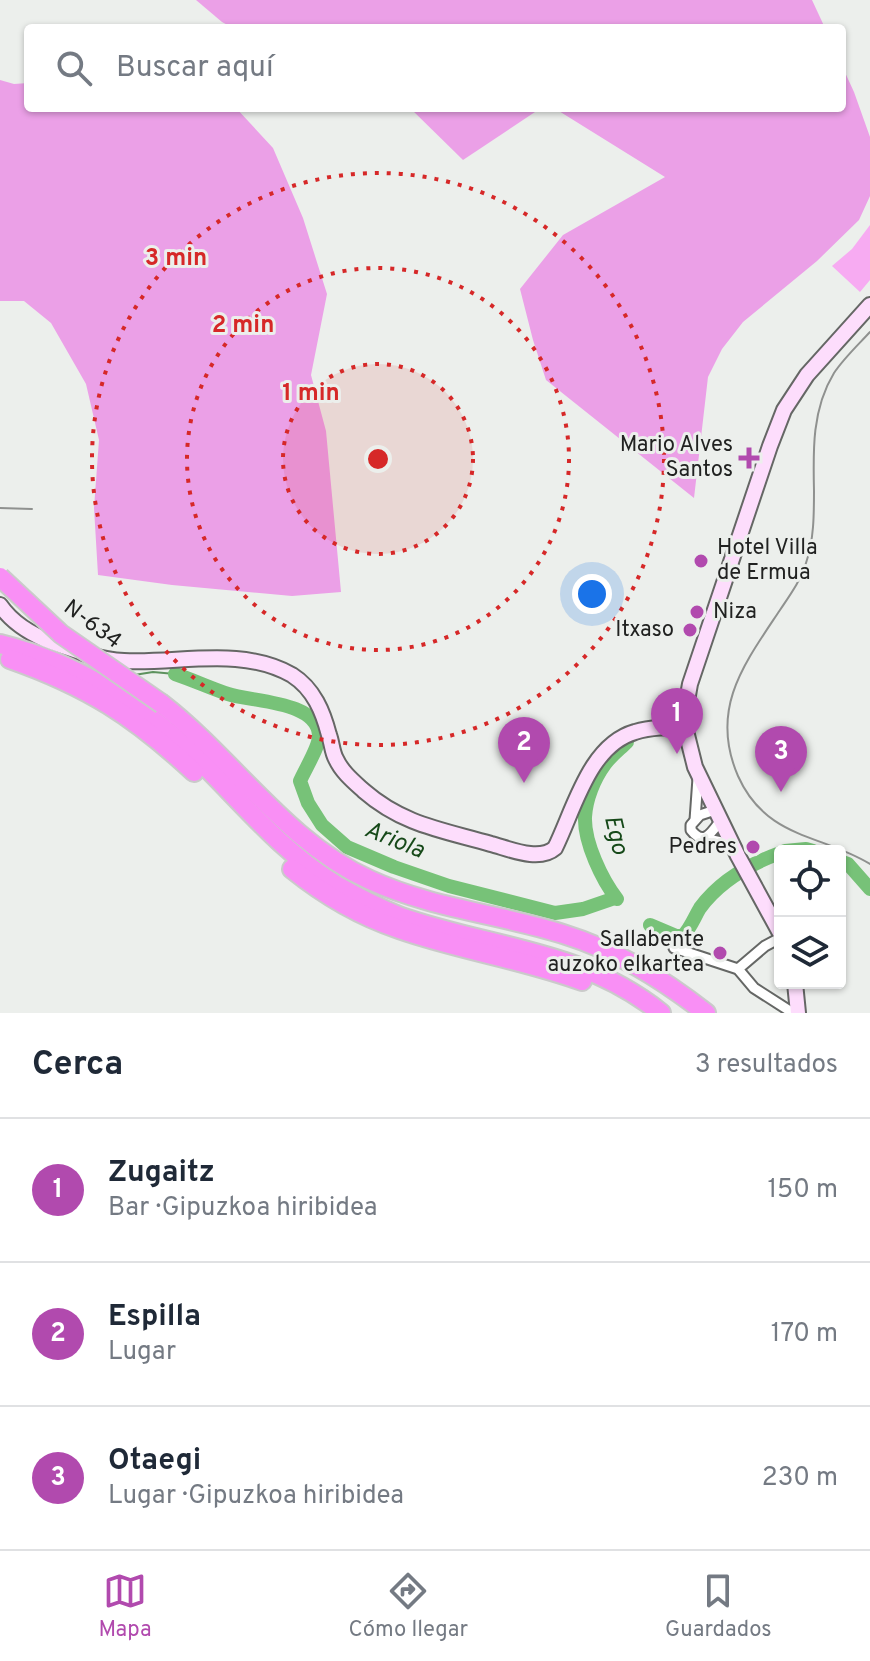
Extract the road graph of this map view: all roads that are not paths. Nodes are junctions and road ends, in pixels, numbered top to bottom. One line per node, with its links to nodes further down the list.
1 (870, 305): 6 (street)
2 (0, 577): 21 (highway, N-634, bridge)
3 (0, 605): 6 (street)
4 (0, 644): 15 (highway)
5 (0, 656): 15 (highway)
6 (685, 727): 7 (street)
7 (699, 775): 8 (street); 9 (street)
8 (718, 815): 9 (street); 10 (street); 11 (street)
9 (695, 820): 10 (street)
10 (703, 838): 11 (street)
11 (737, 854): 12 (street)
12 (774, 923)
13 (774, 939): 16 (street)
14 (674, 948): 16 (street)
15 (553, 963): 17 (highway)
16 (738, 969): 22 (street)
17 (594, 979): 19 (highway); 20 (highway)
18 (795, 989): 22 (street)
19 (641, 1013)
20 (661, 1013)
21 (706, 1013)
22 (796, 1013)

